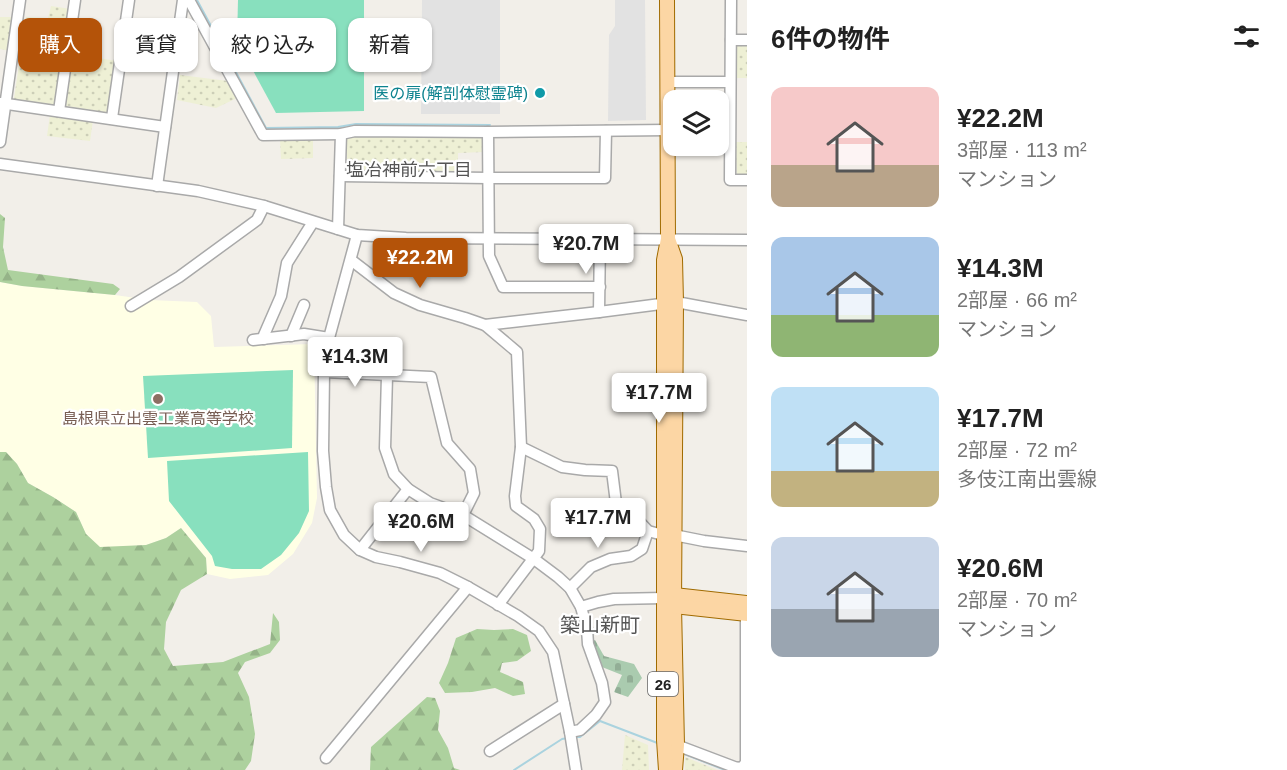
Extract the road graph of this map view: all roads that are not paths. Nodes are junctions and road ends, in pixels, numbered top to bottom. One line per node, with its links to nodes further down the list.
1 (20, 0): 13 (street)
2 (75, 0): 14 (street)
3 (129, 0): 15 (street)
4 (183, 0): 16 (street)
5 (189, 0): 20 (street)
6 (668, 0): 10 (main road)
7 (731, 0): 8 (street)
8 (730, 40): 9 (street); 11 (street)
9 (747, 40)
10 (668, 82): 11 (street); 12 (main road)
11 (730, 82): 26 (street)
12 (668, 90)
13 (3, 104): 14 (street); 21 (street)
14 (59, 111): 15 (street)
15 (112, 118): 16 (street)
16 (165, 127): 27 (street)
17 (663, 130): 18 (street)
18 (606, 131): 19 (street); 25 (street)
19 (488, 132): 20 (street); 25 (street)
20 (341, 134): 24 (street)
21 (0, 142)
22 (668, 156): 34 (main road)
23 (0, 164): 27 (street)
24 (340, 176): 25 (street); 30 (street)
25 (488, 178): 32 (street)
26 (747, 180)
27 (157, 186): 28 (street)
28 (264, 206): 29 (street); 39 (street)
29 (313, 222): 30 (street); 44 (street)
30 (338, 229): 31 (street)
31 (357, 235): 32 (street); 36 (street)
32 (489, 238): 33 (street); 37 (street)
33 (600, 238): 34 (street); 37 (street)
34 (668, 238): 35 (street); 38 (main road)
35 (747, 240)
36 (351, 260): 43 (street); 45 (street)
37 (600, 287): 41 (street)
38 (670, 302): 41 (street); 42 (street); 52 (main road)
39 (131, 306)
40 (304, 306): 44 (street)
41 (599, 312): 43 (street)
42 (747, 315)
43 (485, 325): 48 (street)
44 (291, 336): 45 (street)
45 (328, 338): 46 (street)
46 (324, 372): 47 (street); 54 (street)
47 (387, 376): 49 (street); 50 (street)
48 (521, 447): 51 (street); 55 (street)
49 (408, 489): 50 (street); 54 (street)
50 (463, 515): 55 (street)
51 (648, 531): 52 (street); 57 (street)
52 (668, 535): 53 (street); 58 (main road)
53 (747, 546)
54 (360, 550): 56 (street)
55 (534, 559): 57 (street); 59 (street)
56 (468, 587): 59 (street); 68 (street)
57 (570, 588): 60 (street)
58 (670, 600): 60 (street); 61 (main road); 66 (main road, 26)
59 (498, 605): 64 (street)
60 (581, 607): 65 (street)
61 (747, 610): 62 (street)
62 (747, 677): 63 (street)
63 (747, 701): 66 (street)
64 (564, 704): 65 (street); 67 (street)
65 (570, 732): 69 (street)
66 (670, 743): 70 (main road, 26); 71 (main road, 26)
67 (490, 751)
68 (326, 758)
69 (576, 770)
70 (666, 770)
71 (675, 770)

